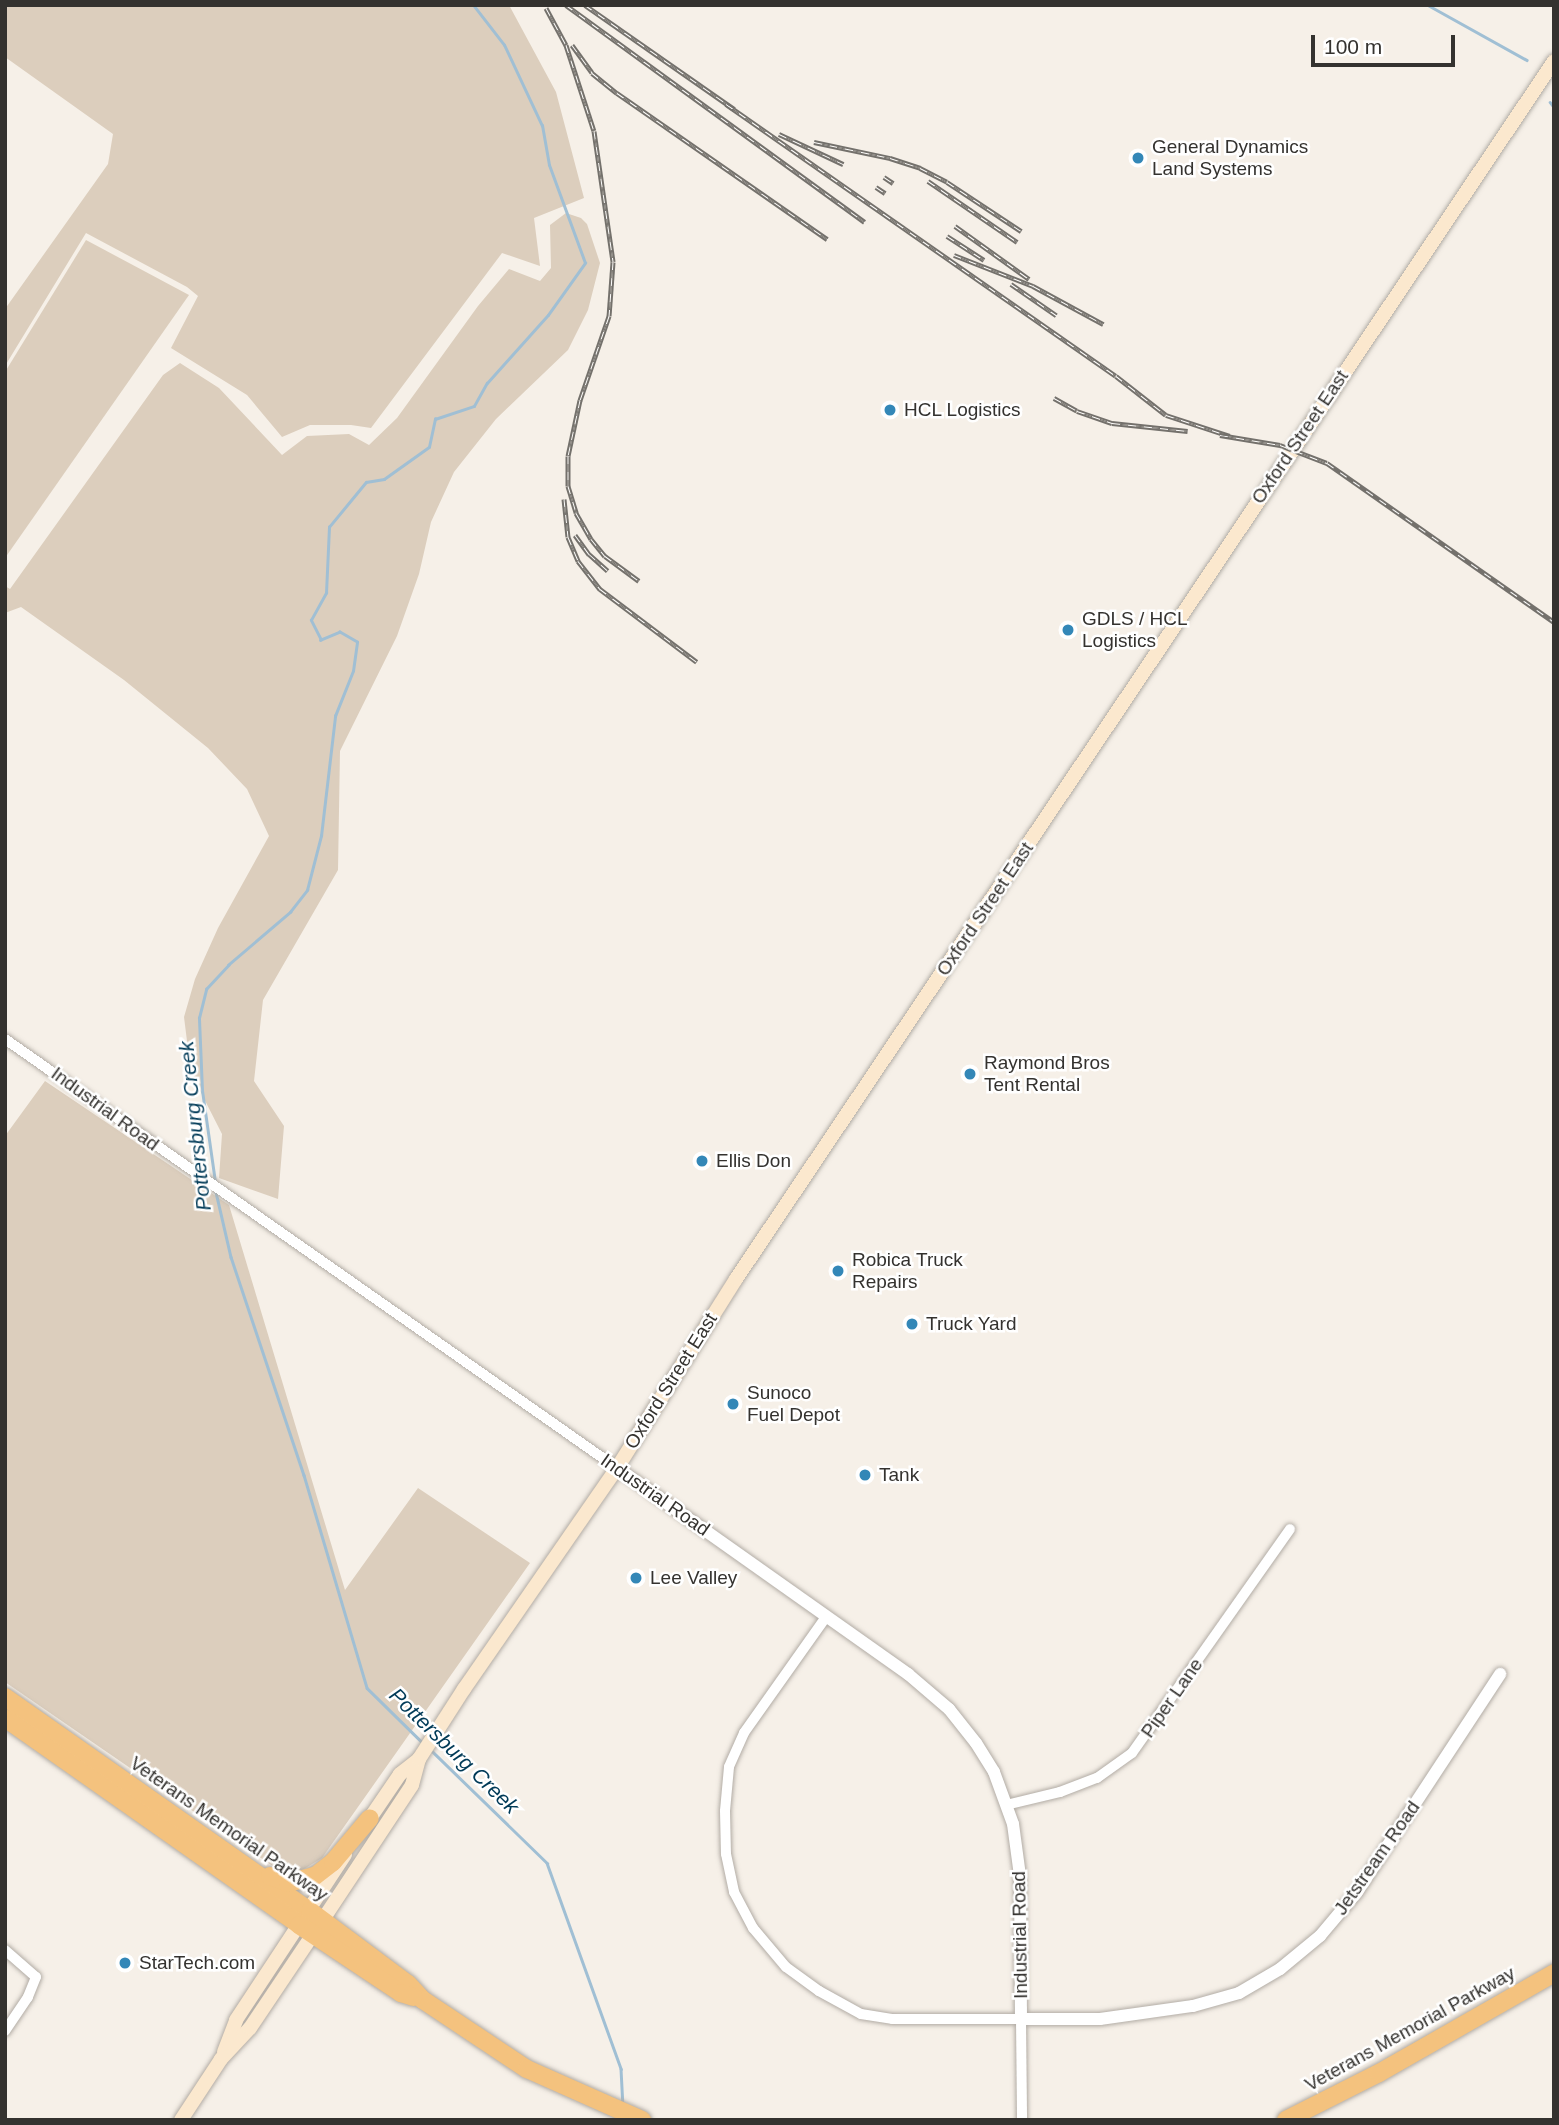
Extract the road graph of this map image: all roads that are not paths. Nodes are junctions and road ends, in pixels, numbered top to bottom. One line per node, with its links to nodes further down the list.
1 (1554, 61): 3 (main road, Oxford Street East)
2 (5, 1039): 3 (street, Industrial Road)
3 (617, 1468): 5 (street, Industrial Road); 9 (main road, Oxford Street East)
4 (1290, 1529): 10 (street, Piper Lane)
5 (826, 1617): 10 (street, Industrial Road); 16 (street, Jetstream Road)
6 (1500, 1674): 16 (street, Jetstream Road)
7 (5, 1697): 12 (highway, Veterans Memorial Parkway)
8 (5, 1718): 13 (highway, Veterans Memorial Parkway)
9 (419, 1759): 11 (main road, Oxford Street East); 13 (main road, Oxford Street East)
10 (1006, 1805): 16 (street, Industrial Road)
11 (370, 1818): 12 (highway); 13 (main road, Oxford Street East)
12 (248, 1867): 13 (highway, Veterans Memorial Parkway)
13 (311, 1923): 18 (main road, Oxford Street East); 19 (highway, Veterans Memorial Parkway)
14 (5, 1950): 17 (street)
15 (1554, 1973): 21 (highway, Veterans Memorial Parkway)
16 (1021, 2018): 20 (street, Industrial Road)
17 (5, 2031)
18 (181, 2120)
19 (641, 2120)
20 (1022, 2120)
21 (1286, 2120)

